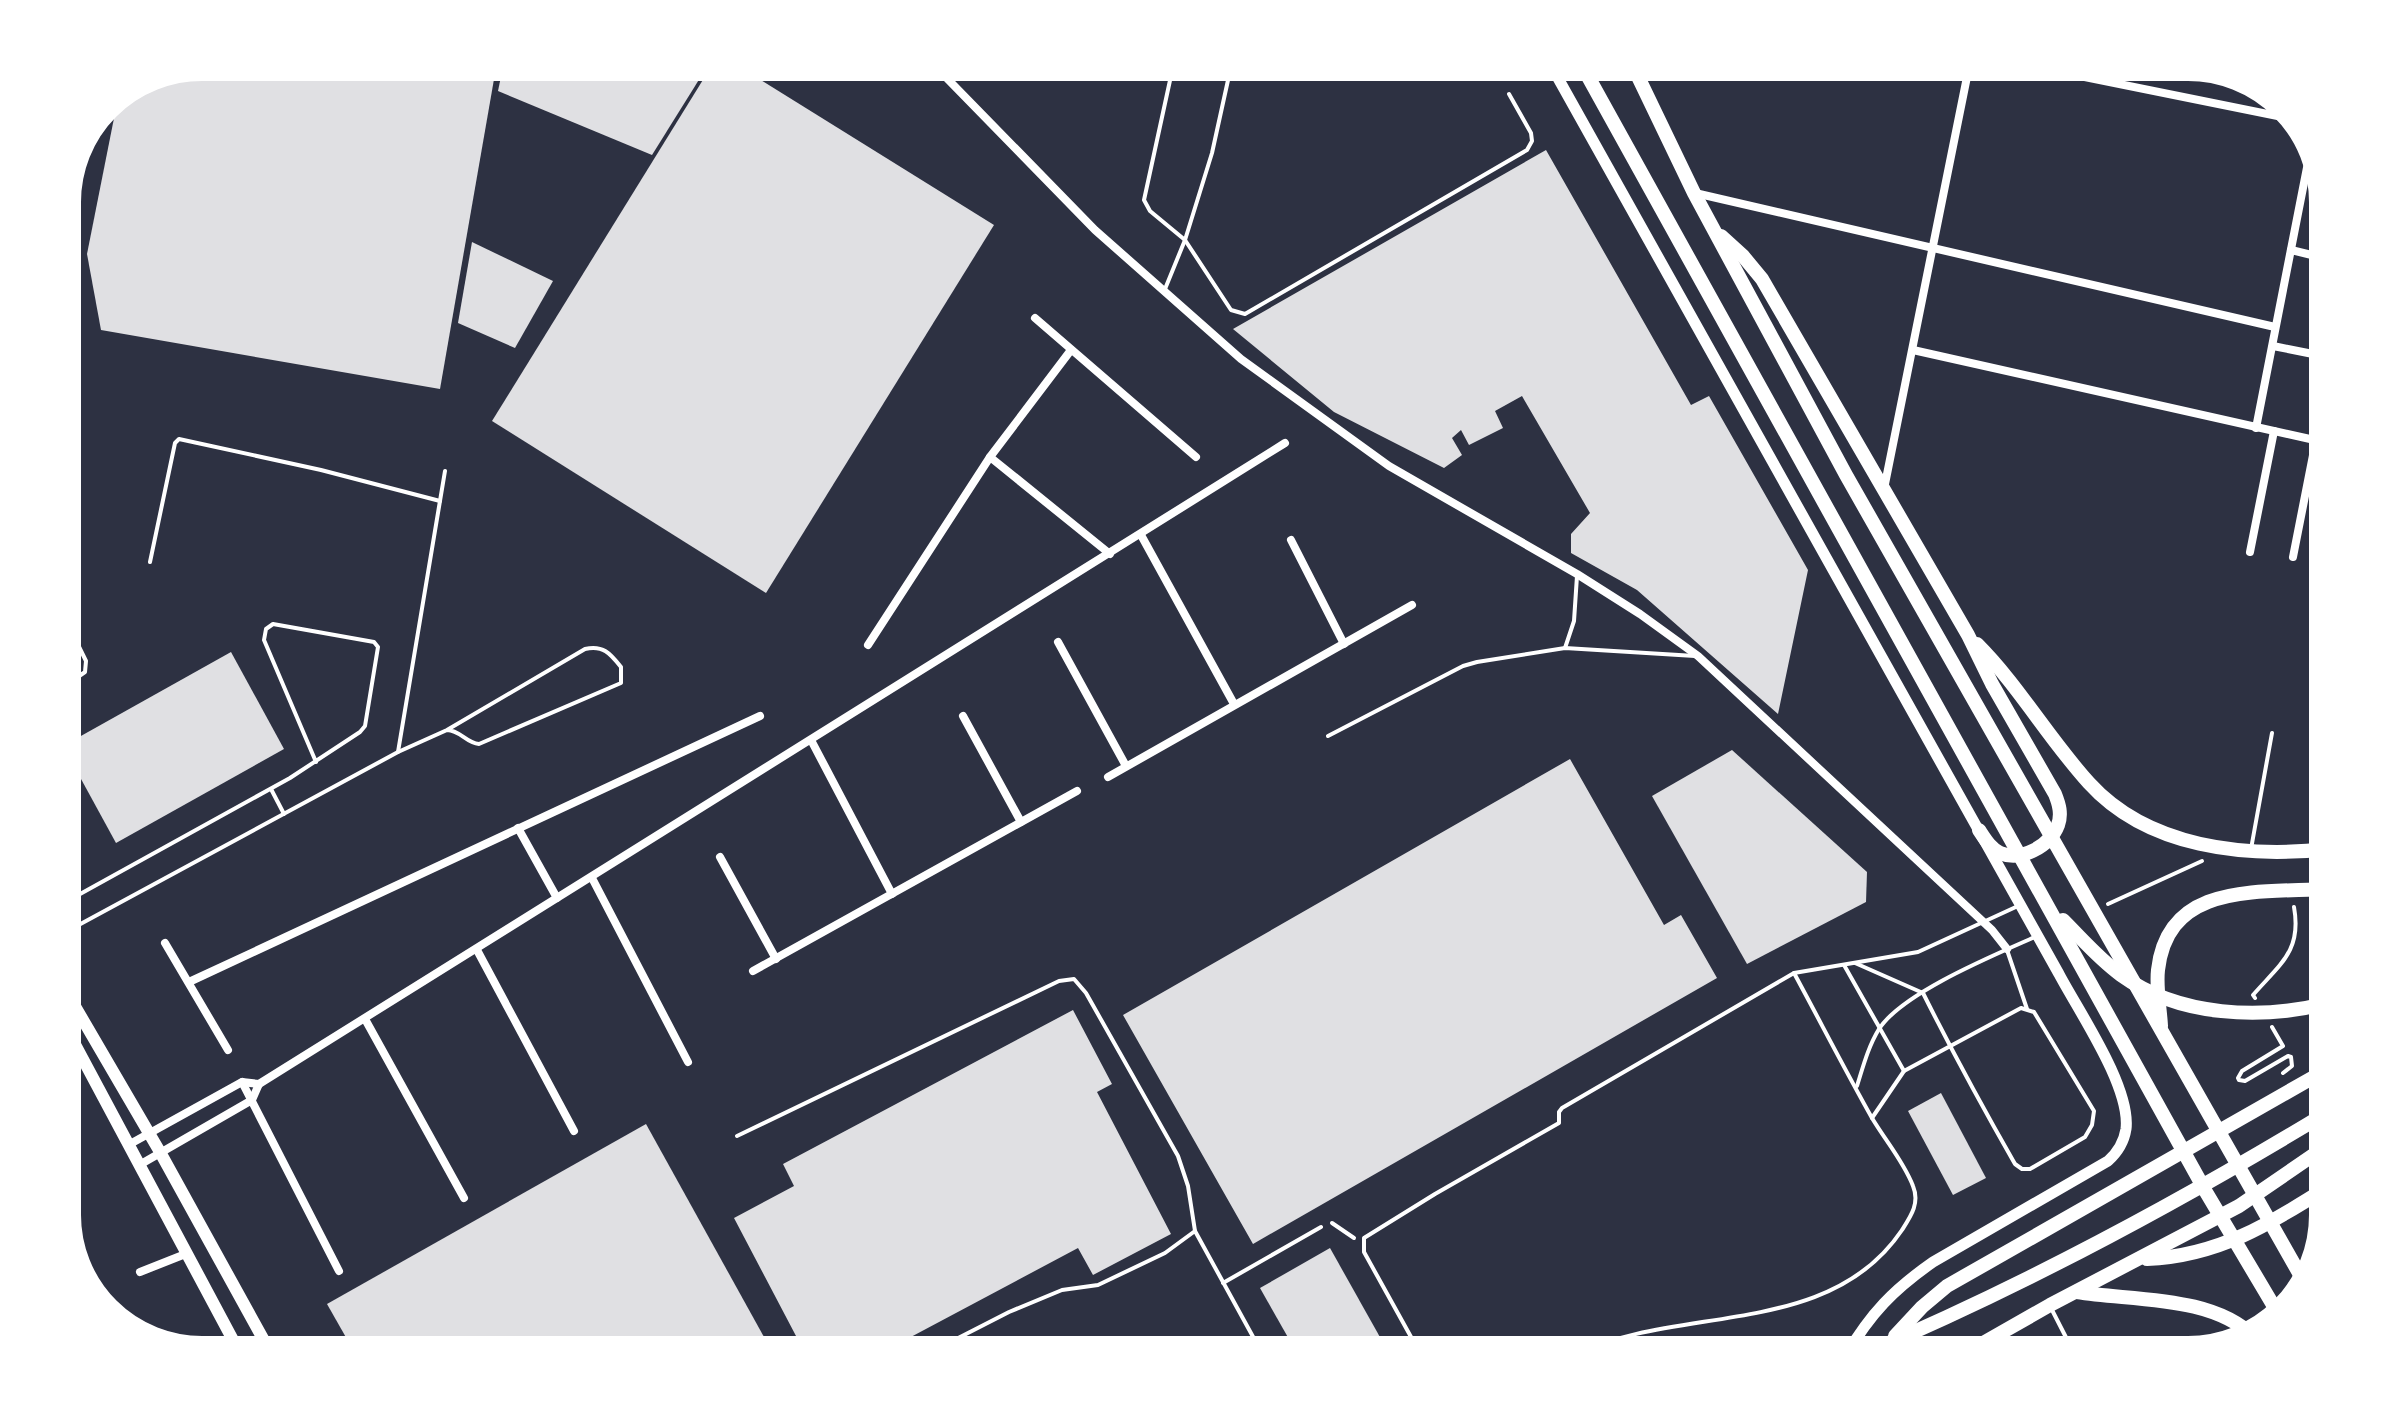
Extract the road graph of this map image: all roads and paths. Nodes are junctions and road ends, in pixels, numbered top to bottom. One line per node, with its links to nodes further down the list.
1 (945, 76): 18 (street)
2 (1171, 76): 14 (lane)
3 (1229, 76): 14 (lane)
4 (1557, 76): 67 (street)
5 (1588, 76): 78 (main road)
6 (1638, 76): 12 (main road)
7 (1967, 76): 15 (street)
8 (2079, 76): 10 (street)
9 (1509, 94): 14 (lane)
10 (2280, 117)
11 (2308, 164): 16 (street)
12 (1694, 193): 13 (main road); 15 (street)
13 (1714, 229): 33 (main road); 98 (main road)
14 (1185, 240): 18 (lane)
15 (1933, 249): 20 (street); 23 (street)
16 (2291, 250): 17 (street); 20 (street)
17 (2314, 256)
18 (1164, 291): 41 (street)
19 (1035, 318): 22 (street)
20 (2275, 327): 21 (street)
21 (2273, 346): 24 (street); 25 (street)
22 (1071, 350): 30 (street); 31 (street)
23 (1913, 350): 25 (street); 33 (street)
24 (2314, 354)
25 (2256, 428): 26 (street)
26 (2274, 431): 27 (street); 37 (street)
27 (2314, 440)
28 (1285, 443): 35 (street)
29 (2314, 450): 39 (street)
30 (990, 457): 38 (street); 47 (street)
31 (1196, 457)
32 (445, 471): 34 (lane)
33 (1883, 491): 43 (main road)
34 (440, 501): 40 (lane); 58 (lane)
35 (1141, 535): 38 (street); 51 (street)
36 (1291, 540): 46 (street)
37 (2250, 552)
38 (1110, 554): 57 (street)
39 (2293, 557)
40 (150, 562)
41 (1577, 574): 48 (lane); 49 (street)
42 (1412, 605): 46 (street)
43 (1968, 635): 67 (main road); 69 (main road)
44 (76, 641): 50 (lane)
45 (1058, 642): 60 (street)
46 (1344, 644): 51 (street)
47 (868, 645)
48 (1565, 648): 49 (lane); 56 (lane)
49 (1698, 656): 80 (street)
50 (76, 678)
51 (1234, 704): 60 (street)
52 (760, 716): 66 (street)
53 (963, 716): 65 (street)
54 (447, 730): 54 (lane); 58 (lane)
55 (2272, 733): 70 (lane)
56 (1328, 736)
57 (811, 740): 72 (street); 74 (street)
58 (398, 752): 64 (lane)
59 (316, 762): 59 (lane); 62 (lane)
60 (1126, 766): 61 (street)
61 (1108, 777)
62 (271, 789): 64 (lane); 75 (lane)
63 (1077, 791): 65 (street)
64 (284, 814): 81 (lane)
65 (1021, 822): 74 (street)
66 (518, 828): 76 (street); 91 (street)
67 (1979, 830): 77 (street)
68 (2314, 849): 70 (main road)
69 (2226, 850): 70 (main road); 79 (path)
70 (2251, 851)
71 (720, 857): 86 (street)
72 (592, 878): 76 (street); 102 (street)
73 (2314, 890): 98 (main road)
74 (892, 894): 86 (street)
75 (76, 896)
76 (557, 898): 85 (street)
77 (2020, 905): 80 (lane); 82 (street)
78 (2049, 905): 93 (main road); 131 (main road)
79 (2095, 909)
80 (1982, 923): 84 (street); 87 (lane)
81 (76, 926)
82 (2037, 936): 84 (lane); 139 (street)
83 (165, 943): 91 (street)
84 (2007, 949): 92 (lane); 95 (lane)
85 (477, 950): 96 (street); 111 (street)
86 (776, 959): 89 (street)
87 (1852, 963): 88 (lane); 92 (lane)
88 (1844, 964): 90 (lane); 97 (lane)
89 (753, 971)
90 (1794, 973): 107 (lane); 122 (lane)
91 (189, 982): 101 (street)
92 (1923, 993): 97 (lane); 100 (lane)
93 (2314, 1006)
94 (76, 1008): 112 (main road)
95 (2027, 1009): 100 (lane); 100 (lane)
96 (365, 1019): 106 (street); 119 (street)
97 (1879, 1029): 103 (lane); 107 (lane)
98 (2161, 1031): 127 (main road)
99 (76, 1046): 114 (main road)
100 (1950, 1048): 103 (lane)
101 (228, 1050)
102 (688, 1062)
103 (1904, 1071): 109 (lane)
104 (2314, 1077): 140 (main road)
105 (242, 1082): 106 (street); 108 (street); 112 (street)
106 (259, 1084): 108 (street)
107 (1857, 1089): 109 (lane)
108 (252, 1100): 115 (street); 125 (street)
109 (1872, 1118): 138 (lane)
110 (2314, 1120): 141 (main road)
111 (574, 1131)
112 (149, 1133): 114 (street); 115 (main road)
113 (737, 1136): 121 (lane)
114 (130, 1144): 117 (main road)
115 (160, 1152): 117 (street); 134 (main road)
116 (2314, 1155): 124 (main road)
117 (141, 1164): 123 (main road)
118 (2314, 1195): 124 (main road)
119 (464, 1198)
120 (1321, 1227): 122 (path); 128 (lane)
121 (1195, 1231): 128 (lane); 135 (lane)
122 (1362, 1245): 137 (lane)
123 (188, 1253): 126 (street); 133 (main road)
124 (2142, 1259): 129 (main road)
125 (339, 1271)
126 (140, 1272)
127 (2299, 1273)
128 (1223, 1283): 136 (lane)
129 (2076, 1292): 130 (main road); 132 (main road)
130 (2050, 1305): 142 (main road); 143 (lane)
131 (2274, 1307)
132 (2242, 1328)
133 (234, 1341)
134 (264, 1341)
135 (952, 1341)
136 (1255, 1341)
137 (1413, 1341)
138 (1619, 1341)
139 (1854, 1341)
140 (1892, 1341)
141 (1894, 1341)
142 (1987, 1341)
143 (2068, 1341)

